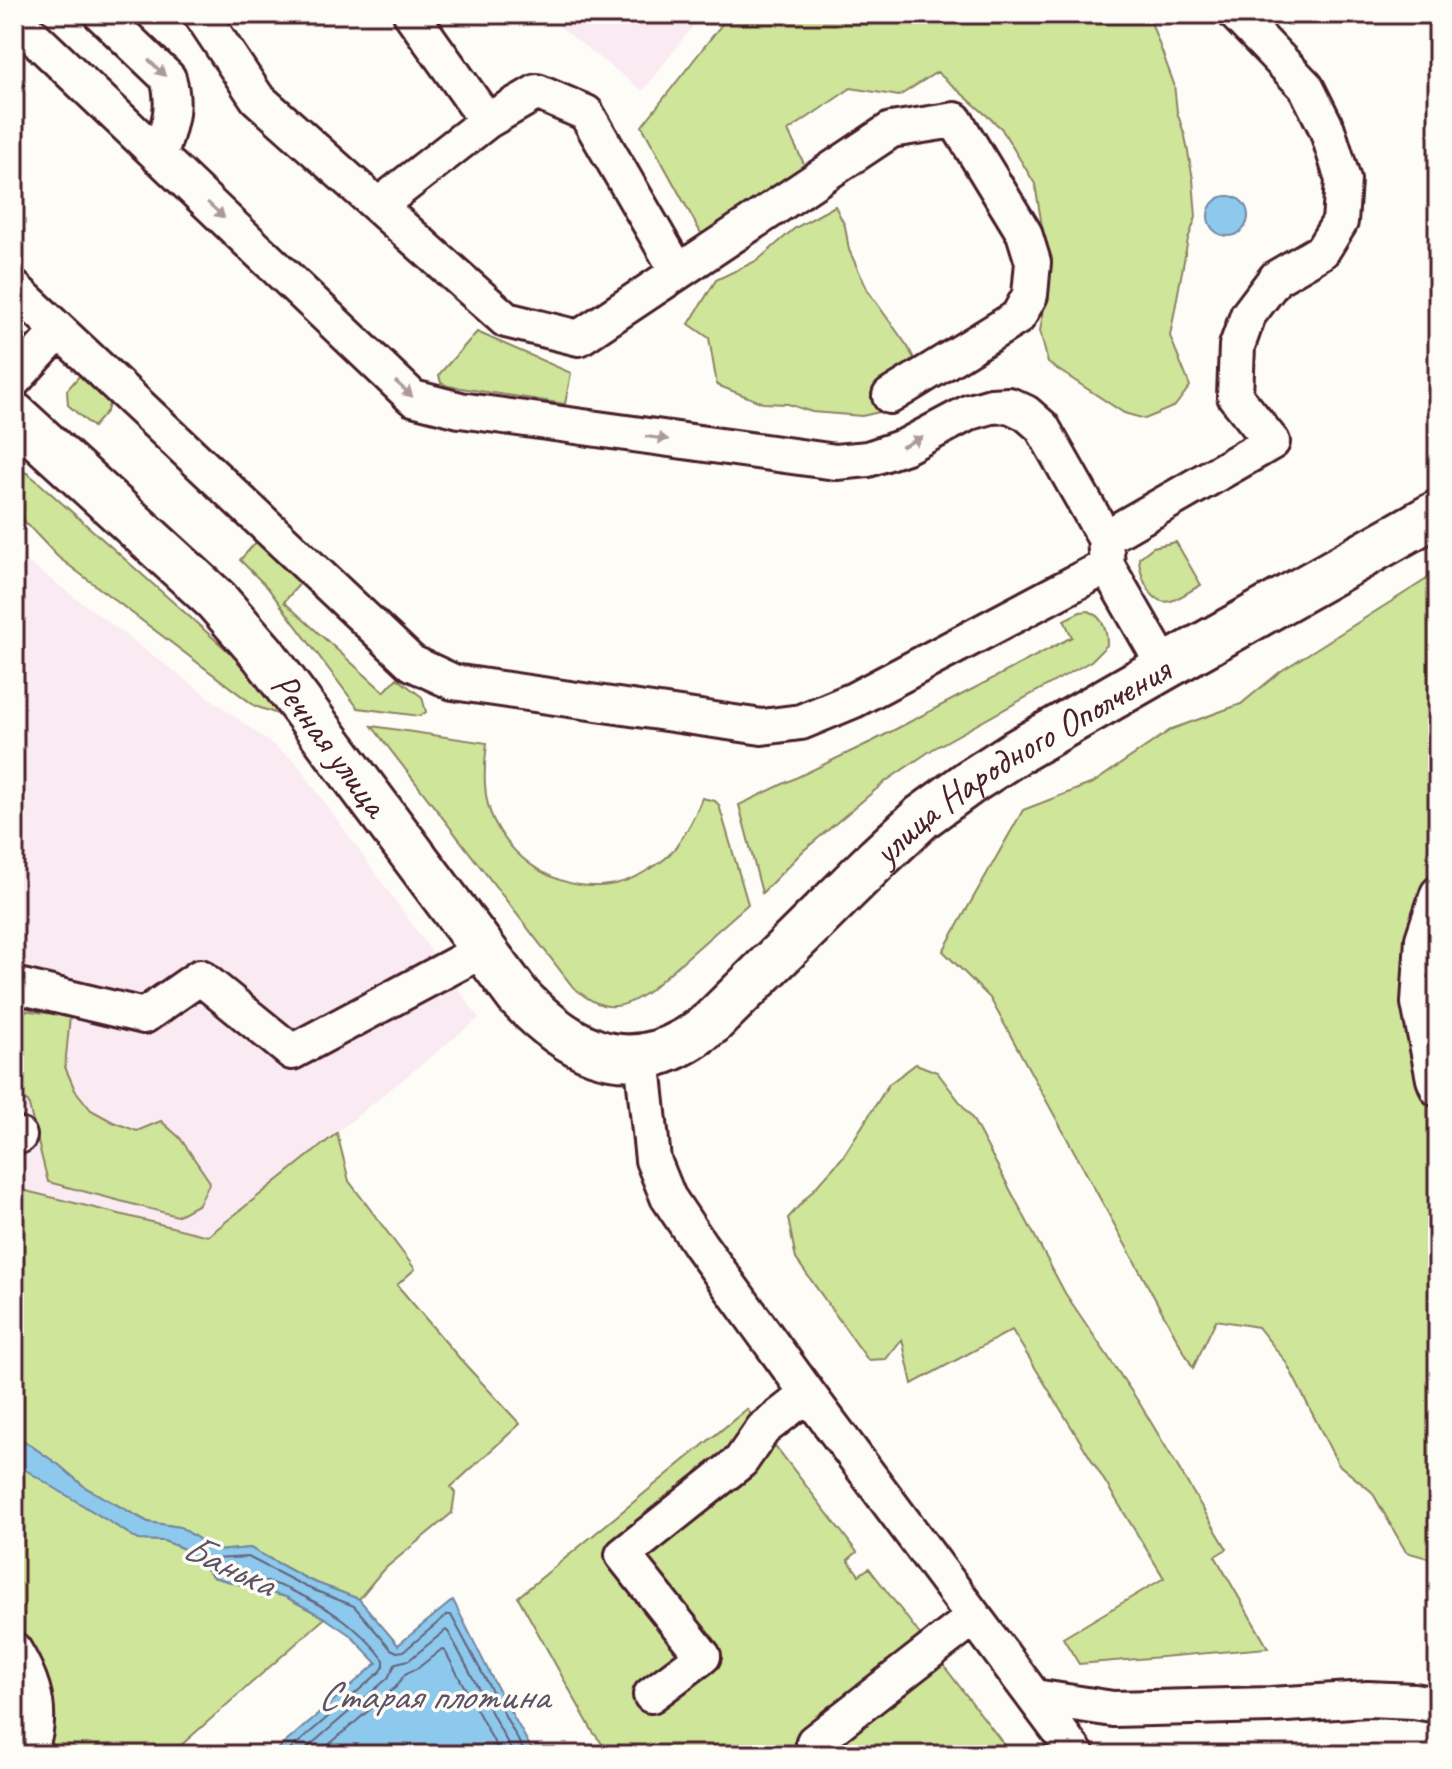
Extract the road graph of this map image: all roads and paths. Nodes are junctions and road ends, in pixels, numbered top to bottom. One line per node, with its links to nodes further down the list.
1 (101, 14): 7 (lane, one-way to 7)
2 (201, 14): 8 (lane)
3 (411, 14): 6 (lane)
4 (1236, 14): 16 (lane)
5 (14, 18): 7 (lane)
6 (487, 121): 8 (lane); 9 (lane)
7 (159, 157): 16 (lane, one-way to 16)
8 (378, 206): 9 (lane)
9 (678, 272): 13 (lane)
10 (14, 288): 11 (lane)
11 (59, 331): 12 (lane); 16 (lane)
12 (14, 380)
13 (890, 396)
14 (14, 415): 19 (main road, Речная улица)
15 (1438, 513): 17 (main road, улица Народного Ополчения)
16 (1106, 552): 17 (lane)
17 (1165, 667): 21 (main road, улица Народного Ополчения)
18 (1438, 894): 22 (lane)
19 (483, 950): 20 (lane); 21 (main road, Речная улица)
20 (14, 985)
21 (642, 1056): 23 (lane)
22 (1438, 1089)
23 (808, 1394): 24 (lane); 26 (lane)
24 (974, 1617): 27 (lane); 29 (lane)
25 (14, 1650): 30 (lane)
26 (651, 1695)
27 (1034, 1697): 28 (lane); 31 (lane)
28 (1438, 1705)
29 (814, 1742)
30 (26, 1755)
31 (1077, 1755)

